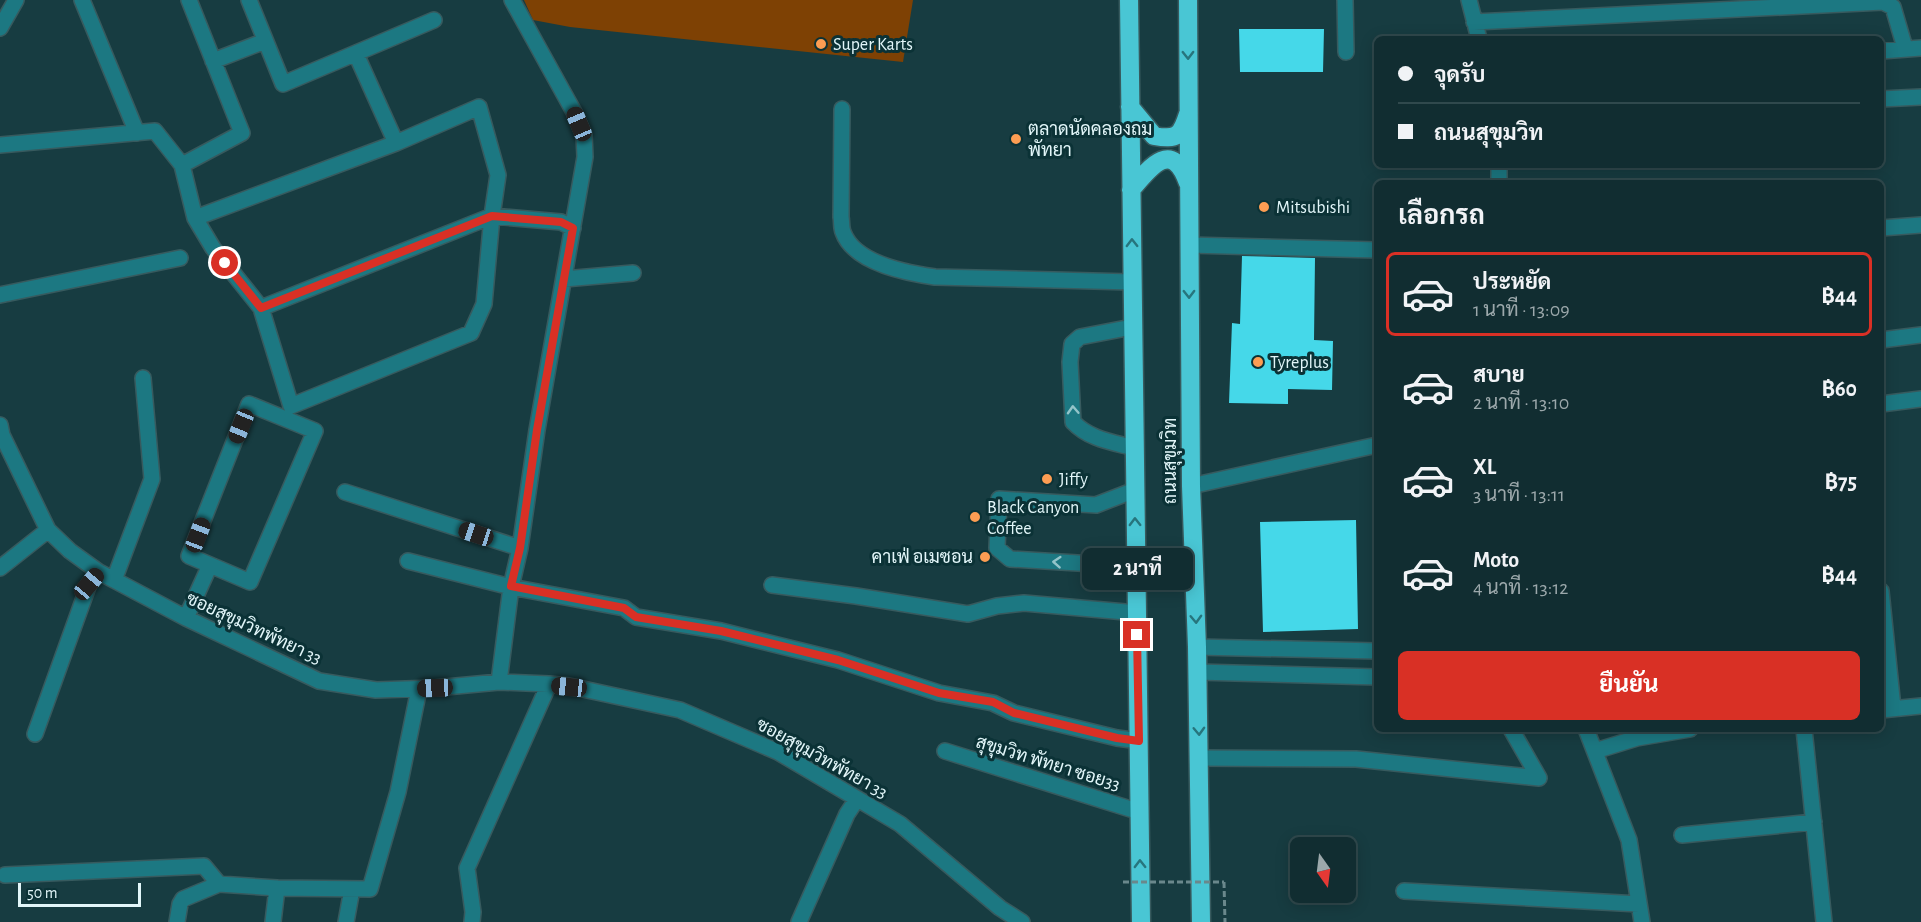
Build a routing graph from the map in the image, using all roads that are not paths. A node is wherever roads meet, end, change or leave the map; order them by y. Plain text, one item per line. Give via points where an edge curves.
1 (16, 0) edge
2 (82, 0) edge
3 (189, 0) edge
4 (249, 0) edge
5 (512, 0) edge
6 (1129, 0) edge
7 (1188, 0) edge
8 (1345, 0) edge
9 (1469, 0) edge
10 (1884, 1) edge
11 (434, 20) dead end
12 (1474, 22) junction
13 (0, 28) edge
14 (1478, 36) edge
15 (265, 41) junction
16 (1905, 48) junction
17 (1921, 48) edge
18 (1884, 51) edge
19 (1346, 52) dead end
20 (356, 54) junction
21 (213, 61) junction
22 (1921, 97) edge
23 (1884, 99) edge
24 (1130, 107) junction
25 (842, 110) dead end
26 (1189, 110) junction
27 (137, 133) junction
28 (396, 144) junction
29 (0, 145) edge
30 (182, 165) junction
31 (1190, 189) junction
32 (1131, 190) junction
33 (492, 216) junction
34 (195, 218) junction
35 (1921, 225) edge
36 (573, 228) junction
37 (1884, 228) edge
38 (1189, 245) junction
39 (1374, 250) edge
40 (180, 258) dead end
41 (633, 273) dead end
42 (564, 279) junction
43 (1132, 282) junction
44 (0, 295) edge
45 (261, 308) junction
46 (1132, 327) junction
47 (1921, 335) edge
48 (1884, 340) edge
49 (143, 378) dead end
50 (1921, 399) edge
51 (1884, 404) edge
52 (1, 432) edge
53 (1374, 446) edge
54 (1134, 448) junction
55 (1191, 486) junction
56 (1134, 490) junction
57 (345, 492) dead end
58 (48, 531) junction
59 (520, 548) junction
60 (408, 561) dead end
61 (210, 565) junction
62 (0, 568) edge
63 (99, 572) junction
64 (1136, 575) junction
65 (114, 580) junction
66 (772, 585) dead end
67 (511, 586) junction
68 (1137, 614) junction
69 (186, 618) junction
70 (1197, 647) junction
71 (1884, 650) edge
72 (1374, 651) edge
73 (1197, 672) junction
74 (1374, 676) edge
75 (499, 682) junction
76 (549, 684) junction
77 (419, 689) junction
78 (1921, 706) edge
79 (1887, 709) edge
80 (1513, 732) edge
81 (1587, 732) edge
82 (1669, 732) edge
83 (1804, 732) edge
84 (35, 734) dead end
85 (1139, 741) junction
86 (945, 751) dead end
87 (1595, 751) junction
88 (1200, 758) junction
89 (857, 799) junction
90 (1140, 812) junction
91 (1814, 822) junction
92 (1682, 835) dead end
93 (5, 875) dead end
94 (219, 884) junction
95 (277, 888) junction
96 (351, 889) junction
97 (1404, 891) dead end
98 (1639, 904) junction
99 (177, 922) edge
100 (273, 922) edge
101 (346, 922) edge
102 (472, 922) edge
103 (799, 922) edge
104 (1022, 922) edge
105 (1141, 922) edge
106 (1201, 922) edge
107 (1642, 922) edge
108 (1824, 922) edge

1 - 13 street
2 - 27 street
3 - 21 street
4 - 15 street
5 - 36 street via 584,135 585,157
6 - 24 highway, ถนนสุขุมวิท
7 -> 26 highway, ถนนสุขุมวิท
8 - 19 street
9 - 12 street
10 - 12 street
10 - 16 street via 1893,7
11 - 20 street
12 - 14 street
15 - 20 street via 283,84
15 - 21 street
16 - 17 street
16 - 18 street
20 - 28 street
21 - 30 street via 242,133
22 - 23 street
24 - 26 highway via 1154,136 1166,138 1183,130
24 - 32 highway, ถนนสุขุมวิท
25 - 43 street via 843,232 864,255 880,264 935,278
26 - 31 highway, ถนนสุขุมวิท
27 - 29 street
27 - 30 street via 155,131
28 - 33 street via 479,107 498,176
28 - 34 street
30 - 34 street
31 - 32 highway via 1182,166 1163,160 1154,164
31 - 38 highway, ถนนสุขุมวิท
43 -> 32 highway, ถนนสุขุมวิท
33 - 36 street via 561,222
33 - 45 street
33 - 45 street via 484,304 471,333 291,406
34 - 45 street via 213,249
35 - 37 street
36 - 42 street
38 - 39 street
38 -> 55 highway, ถนนสุขุมวิท
40 - 44 street
41 - 42 street
42 - 59 street
43 - 46 highway, ถนนสุขุมวิท
46 - 54 highway, ถนนสุขุมวิท
54 -> 46 street via 1091,436 1073,422 1071,362 1072,344 1080,337
47 - 48 street
49 - 65 street via 152,479
50 - 51 street
52 - 58 street, ซอยสุขุมวิทพัทยา 33
53 - 55 street
54 - 56 highway, ถนนสุขุมวิท
55 -> 70 highway, ถนนสุขุมวิท
64 -> 56 highway, ถนนสุขุมวิท
64 -> 56 street via 1094,564 1010,559 997,548 999,500 1096,505
57 - 59 street
58 - 62 street
58 - 63 street, ซอยสุขุมวิทพัทยา 33
59 - 67 street
60 - 67 street
61 - 61 street via 250,582 315,431 249,404 189,556
61 - 69 street
63 - 65 street, ซอยสุขุมวิทพัทยา 33
63 - 84 street via 89,584
64 - 68 highway, ถนนสุขุมวิท
65 - 69 street, ซอยสุขุมวิทพัทยา 33
66 - 68 street via 968,614 1023,603
67 - 75 street
67 - 85 street via 624,608 636,617 721,631 838,660 939,693 993,702 1014,713
68 - 85 highway, ถนนสุขุมวิท
69 - 77 street, ซอยสุขุมวิทพัทยา 33 via 319,681 376,690
70 - 72 street
70 - 73 highway, ถนนสุขุมวิท
71 - 79 street
73 - 74 street
73 -> 88 highway, ถนนสุขุมวิท
75 - 76 street, ซอยสุขุมวิทพัทยา 33
75 - 77 street, ซอยสุขุมวิทพัทยา 33
76 - 89 street, ซอยสุขุมวิทพัทยา 33 via 680,710 778,752
76 - 102 street via 466,868
77 - 96 street via 398,792 370,889
78 - 79 street
80 - 88 street via 1539,778 1356,759
81 - 87 street
82 - 87 street
83 - 91 street
85 - 90 highway, ถนนสุขุมวิท
86 - 90 street, สุขุมวิท พัทยา ซอย33
87 - 98 street via 1629,840
88 - 106 highway, ถนนสุขุมวิท
89 - 103 street
89 - 104 street, ซอยสุขุมวิทพัทยา 33 via 900,824
105 -> 90 highway, ถนนสุขุมวิท
91 - 92 street
91 - 108 street
93 - 94 street via 204,866
94 - 95 street
94 - 99 street via 183,899
95 - 96 street
95 - 100 street
96 - 101 street
97 - 98 street
98 - 107 street

